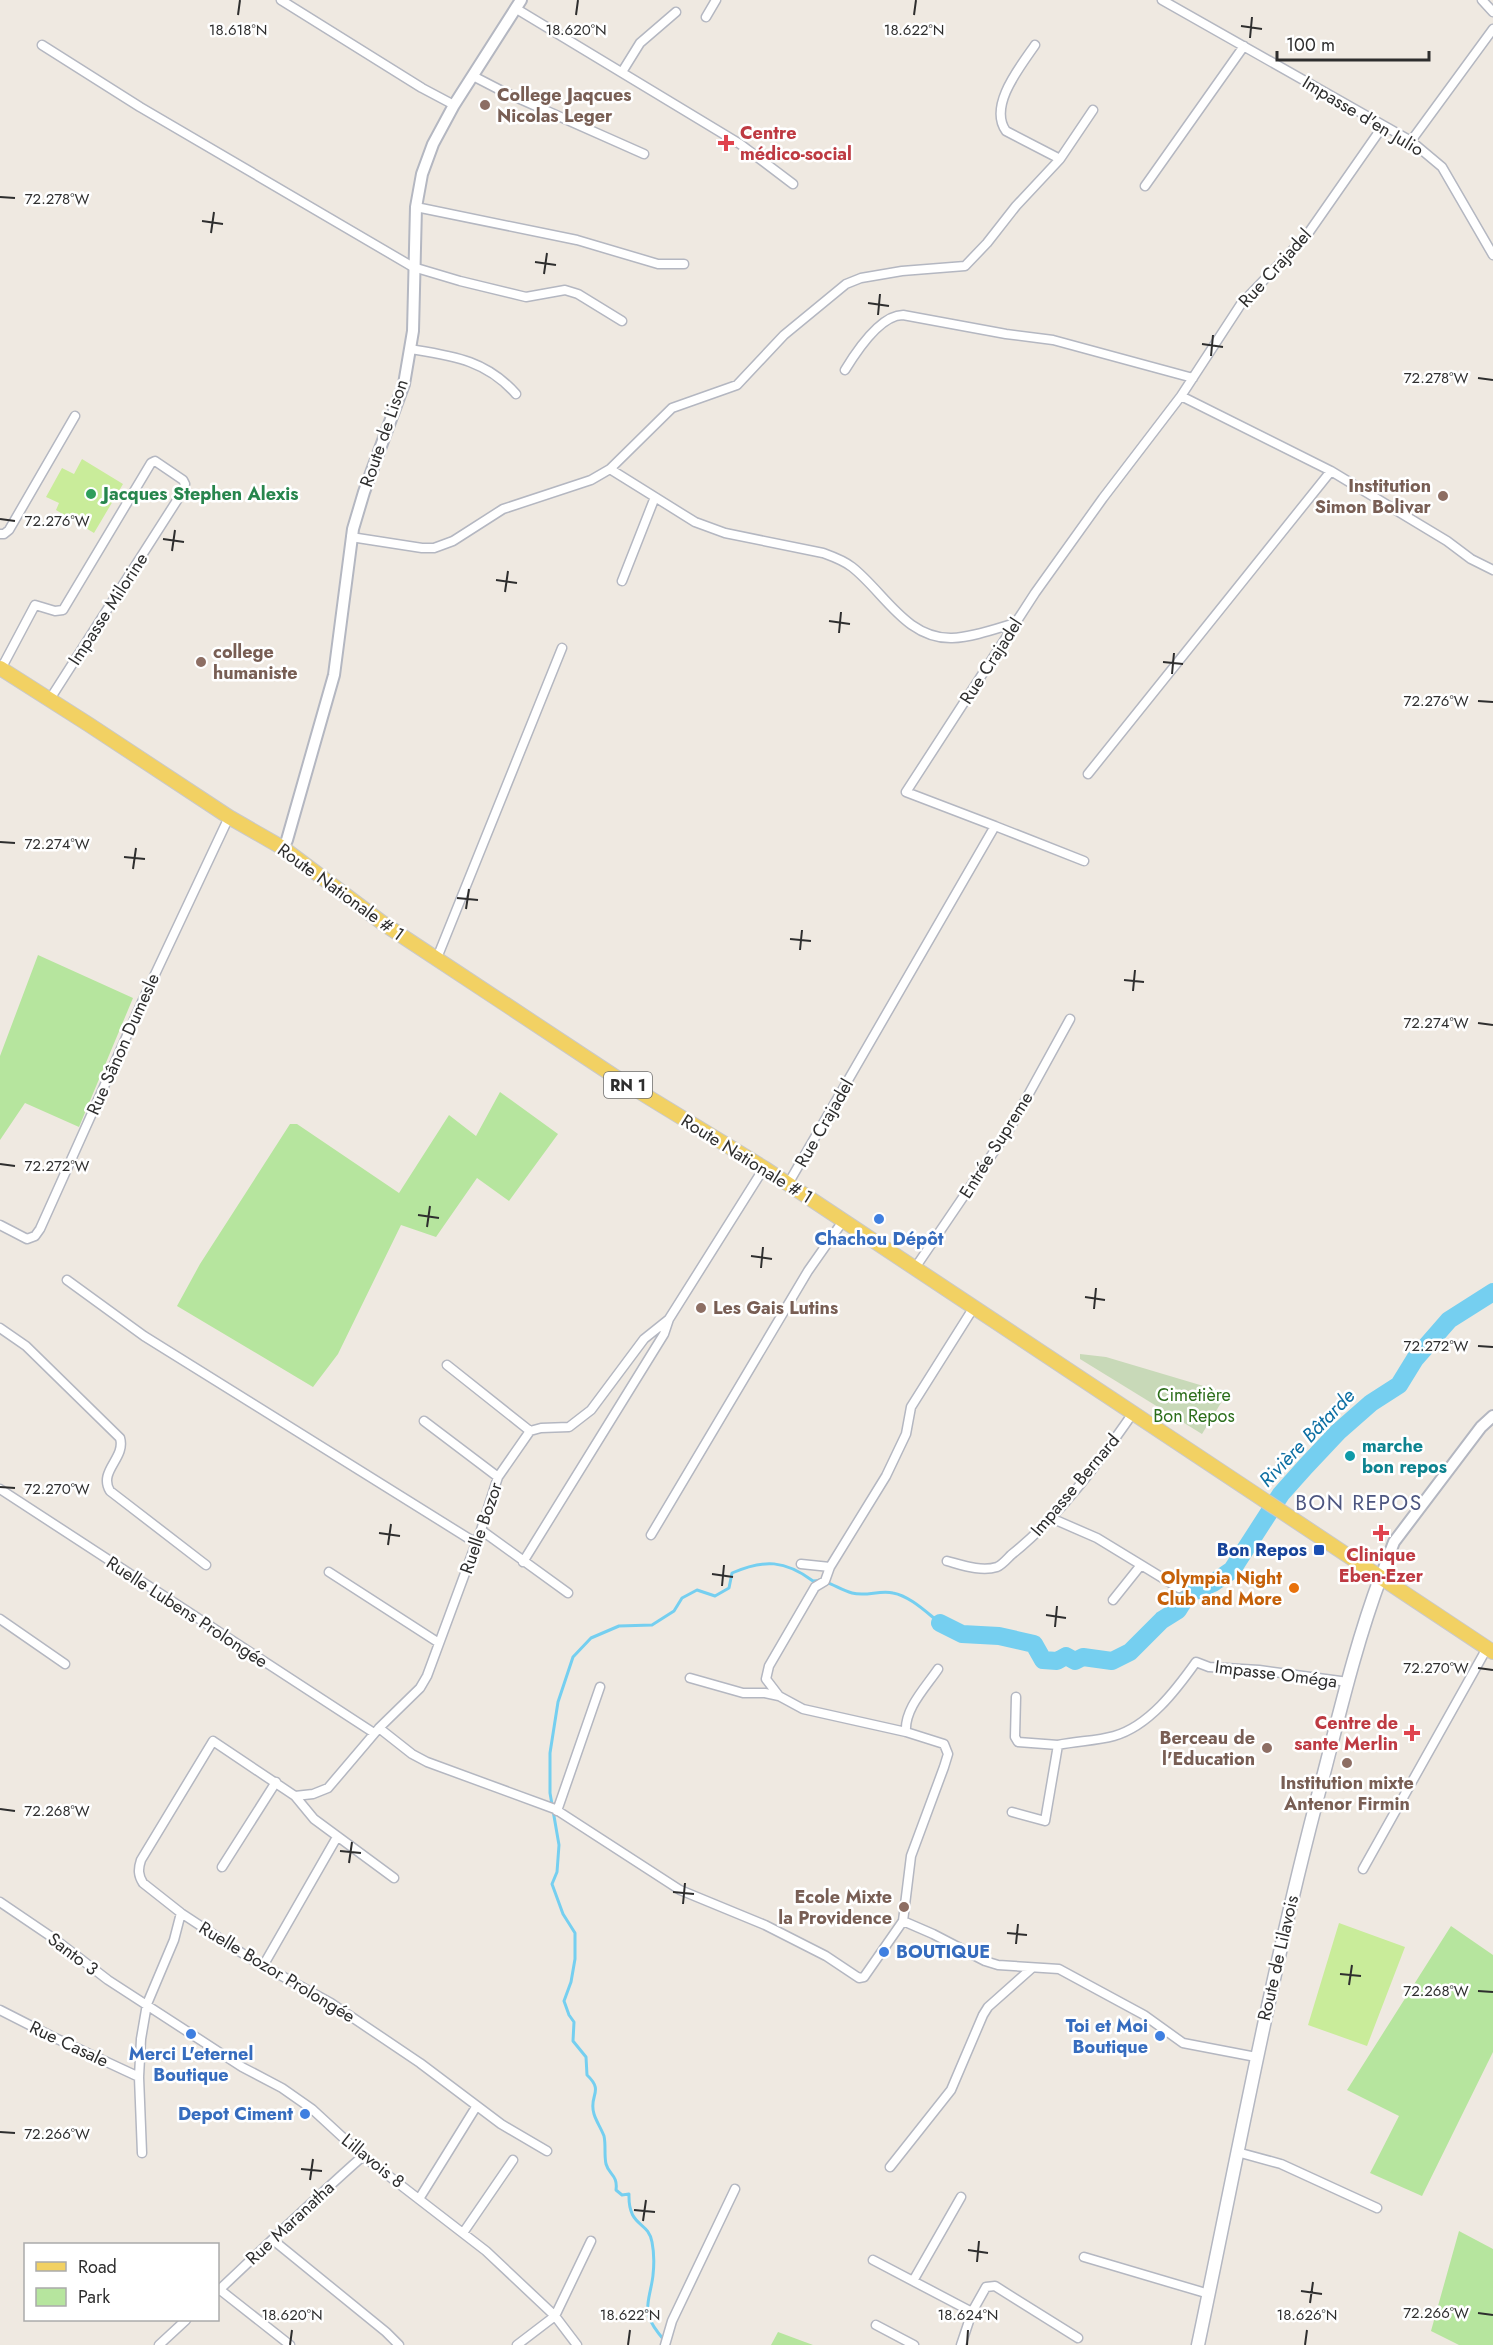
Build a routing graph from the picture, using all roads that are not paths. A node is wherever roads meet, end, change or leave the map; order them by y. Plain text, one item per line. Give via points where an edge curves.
1 (281, 0) edge
2 (716, 0) edge
3 (1162, 0) edge
4 (1482, 0) edge
5 (518, 4) edge
6 (676, 12) dead end
7 (1493, 12) edge
8 (706, 17) dead end
9 (1493, 28) edge
10 (42, 45) dead end
11 (1035, 45) dead end
12 (1244, 46) junction
13 (622, 72) junction
14 (473, 76) junction
15 (454, 105) junction
16 (1093, 110) dead end
17 (1383, 126) junction
18 (1411, 141) junction
19 (644, 154) dead end
20 (1060, 159) junction
21 (793, 184) dead end
22 (1145, 186) dead end
23 (416, 207) junction
24 (1493, 255) edge
25 (684, 264) dead end
26 (413, 267) junction
27 (622, 321) dead end
28 (410, 349) junction
29 (845, 370) dead end
30 (1193, 378) junction
31 (516, 394) dead end
32 (1181, 396) junction
33 (75, 416) dead end
34 (610, 469) junction
35 (1331, 471) junction
36 (655, 497) junction
37 (0, 534) edge
38 (351, 537) junction
39 (1493, 570) edge
40 (622, 581) dead end
41 (1015, 623) junction
42 (562, 648) dead end
43 (1, 669) edge
44 (50, 699) junction
45 (1088, 774) dead end
46 (229, 817) junction
47 (995, 826) junction
48 (283, 848) junction
49 (1084, 861) dead end
50 (437, 958) junction
51 (1070, 1019) dead end
52 (764, 1168) junction
53 (788, 1184) junction
54 (843, 1221) junction
55 (1, 1229) edge
56 (915, 1268) junction
57 (67, 1280) dead end
58 (974, 1307) junction
59 (669, 1319) junction
60 (0, 1328) edge
61 (447, 1365) dead end
62 (1133, 1413) junction
63 (1493, 1416) edge
64 (424, 1421) dead end
65 (530, 1431) junction
66 (498, 1476) junction
67 (0, 1489) edge
68 (1051, 1518) junction
69 (481, 1530) junction
70 (651, 1535) dead end
71 (476, 1543) junction
72 (947, 1561) dead end
73 (523, 1562) junction
74 (801, 1564) dead end
75 (206, 1565) dead end
76 (1141, 1565) junction
77 (830, 1567) junction
78 (329, 1572) dead end
79 (1381, 1576) junction
80 (1179, 1588) dead end
81 (568, 1593) dead end
82 (1113, 1600) dead end
83 (0, 1619) edge
84 (439, 1643) junction
85 (1490, 1650) edge
86 (65, 1664) dead end
87 (938, 1669) dead end
88 (690, 1678) dead end
89 (766, 1679) junction
90 (1348, 1682) junction
91 (600, 1687) dead end
92 (754, 1694) junction
93 (778, 1696) junction
94 (1016, 1697) dead end
95 (376, 1731) junction
96 (906, 1732) junction
97 (1059, 1745) junction
98 (276, 1782) junction
99 (295, 1796) junction
100 (556, 1810) junction
101 (1012, 1812) dead end
102 (337, 1838) junction
103 (222, 1867) dead end
104 (1363, 1869) dead end
105 (394, 1878) dead end
106 (0, 1902) edge
107 (181, 1913) junction
108 (903, 1921) junction
109 (263, 1966) junction
110 (1032, 1968) junction
111 (147, 2004) junction
112 (0, 2010) edge
113 (1256, 2056) junction
114 (139, 2076) junction
115 (476, 2107) junction
116 (547, 2151) dead end
117 (1237, 2152) junction
118 (142, 2153) dead end
119 (363, 2156) junction
120 (513, 2160) dead end
121 (890, 2167) dead end
122 (735, 2189) dead end
123 (961, 2197) dead end
124 (419, 2199) junction
125 (1377, 2208) dead end
126 (463, 2233) junction
127 (273, 2240) junction
128 (591, 2241) dead end
129 (1084, 2258) dead end
130 (873, 2259) dead end
131 (913, 2281) junction
132 (219, 2289) edge
133 (219, 2291) edge
134 (1209, 2294) junction
135 (972, 2312) junction
136 (555, 2316) junction
137 (184, 2321) edge
138 (876, 2325) dead end
139 (1078, 2338) dead end
140 (159, 2345) edge
141 (290, 2345) edge
142 (399, 2345) edge
143 (517, 2345) edge
144 (577, 2345) edge
145 (665, 2345) edge
146 (914, 2345) edge
147 (961, 2345) edge
148 (1198, 2345) edge

1 - 15 street
2 - 8 street
3 - 12 street, Impasse d'en Julio
4 - 7 street
5 - 13 street
5 - 14 street, Route de Lison
6 - 13 street via 640,43
9 - 18 street
10 - 26 street
11 - 20 street via 1013,76 1000,110 1001,123 1006,131
12 - 17 street, Impasse d'en Julio
12 - 22 street
13 - 21 street via 740,144
14 - 15 street, Route de Lison
14 - 19 street
15 - 23 street, Route de Lison via 433,144
16 - 20 street
17 - 18 street, Impasse d'en Julio
17 - 30 street, Rue Crajadel via 1307,235 1241,304
18 - 24 street, Impasse d'en Julio via 1442,167
20 - 34 street via 965,266 902,271 846,284 784,335 737,384 672,408
23 - 25 street via 577,240 658,264
23 - 26 street, Route de Lison
26 - 27 street via 526,297 565,290
26 - 28 street, Route de Lison
28 - 31 street via 481,365
28 - 38 street, Route de Lison via 404,384
29 - 30 street via 870,336 892,317 903,315 1053,340
30 - 32 street, Rue Crajadel
32 - 35 street
32 - 41 street, Rue Crajadel via 1102,498
33 - 37 street via 9,530
34 - 36 street
34 - 38 street via 591,480 503,509 453,541 434,548
35 - 39 street
35 - 45 street
36 - 40 street
36 - 41 street via 695,522 725,533 839,558 906,621 926,633 949,638 968,636
38 - 48 street, Route de Lison via 334,675
41 - 47 street, Rue Crajadel via 906,792
42 - 50 street
43 - 44 main road, Route Nationale # 1 / RN 1
43 - 44 street, Impasse Milorine via 35,605 63,610 155,461 183,480 183,491
44 - 46 main road, Route Nationale # 1 / RN 1
46 - 48 main road, Route Nationale # 1 / RN 1
46 - 55 street, Rue Sânon Dumesle via 40,1229 27,1239
47 - 49 street
47 - 53 street, Rue Crajadel
48 - 50 main road, Route Nationale # 1 / RN 1 via 384,924
50 - 52 main road, Route Nationale # 1 / RN 1 via 617,1078
51 - 56 street, Entrée Supreme via 1010,1128
52 - 53 main road, Route Nationale # 1 / RN 1
52 - 59 street
53 - 54 main road, Route Nationale # 1 / RN 1
54 - 56 main road, Route Nationale # 1 / RN 1
54 - 70 street via 808,1270
56 - 58 main road, Route Nationale # 1 / RN 1
57 - 71 street via 144,1336
58 - 62 main road, Route Nationale # 1 / RN 1
58 - 77 street via 911,1407 906,1434 886,1476
59 - 65 street via 644,1339 579,1421 569,1427
59 - 73 street via 664,1334
60 - 75 street via 26,1346 120,1438 122,1450 106,1477 110,1491
61 - 65 street
62 - 68 street, Impasse Bernard
62 - 79 main road, Route Nationale # 1 / RN 1
63 - 79 street via 1394,1542
64 - 66 street
65 - 66 street, Ruelle Bozor
66 - 69 street, Ruelle Bozor
67 - 95 street, Ruelle Lubens Prolongée
68 - 72 street, Impasse Bernard via 997,1566 970,1568
68 - 76 street via 1097,1538
69 - 71 street, Ruelle Bozor
69 - 73 street
71 - 84 street, Ruelle Bozor
73 - 81 street
74 - 77 street
76 - 80 street
76 - 82 street
77 - 89 street via 825,1581 815,1587 769,1666
78 - 84 street
79 - 85 main road, Route Nationale # 1 / RN 1
79 - 90 main road, Route de Lilavois
83 - 86 street
84 - 95 street, Ruelle Bozor via 425,1682
85 - 104 street
87 - 96 street via 909,1712
88 - 92 street
89 - 92 street
89 - 93 street
90 - 97 street, Impasse Oméga via 1196,1662 1174,1692 1141,1722 1115,1736
90 - 113 main road, Route de Lilavois via 1299,1866
91 - 100 street
92 - 93 street
93 - 96 street via 803,1709
94 - 97 street via 1018,1742
95 - 99 street, Ruelle Bozor via 328,1788
95 - 100 street, Ruelle Lubens Prolongée via 412,1754 461,1777
96 - 108 street via 944,1744 948,1754 911,1856
97 - 101 street via 1045,1821
98 - 99 street
98 - 103 street
98 - 107 street, Ruelle Bozor Prolongée via 213,1741 138,1868 143,1883
99 - 102 street
100 - 108 street, Ruelle Lubens Prolongée via 680,1890 765,1925 859,1978 864,1977
102 - 105 street
102 - 109 street
106 - 111 street, Santo 3
107 - 109 street, Ruelle Bozor Prolongée
107 - 111 street
108 - 110 street via 985,1962
109 - 115 street, Ruelle Bozor Prolongée via 376,2032
110 - 113 street via 1059,1969 1144,2015 1183,2043
110 - 121 street via 988,2007 951,2090
111 - 114 street
111 - 119 street, Lillavois 8 via 312,2109
112 - 114 street, Rue Casale
113 - 117 main road, Route de Lilavois
114 - 118 street
115 - 116 street, Ruelle Bozor Prolongée
115 - 124 street
117 - 125 street via 1291,2168
117 - 134 main road, Route de Lilavois
119 - 124 street, Lillavois 8
119 - 127 street, Rue Maranatha
120 - 126 street
122 - 145 street via 672,2321
123 - 131 street
124 - 126 street, Lillavois 8
126 - 136 street, Lillavois 8
127 - 132 street, Rue Maranatha
127 - 142 street
128 - 136 street
129 - 134 street
130 - 131 street
131 - 135 street
133 - 141 street
134 - 148 main road, Route de Lilavois
135 - 139 street via 986,2287 995,2286
135 - 147 street
136 - 143 street
136 - 144 street, Lillavois 8
137 - 140 street
138 - 146 street

